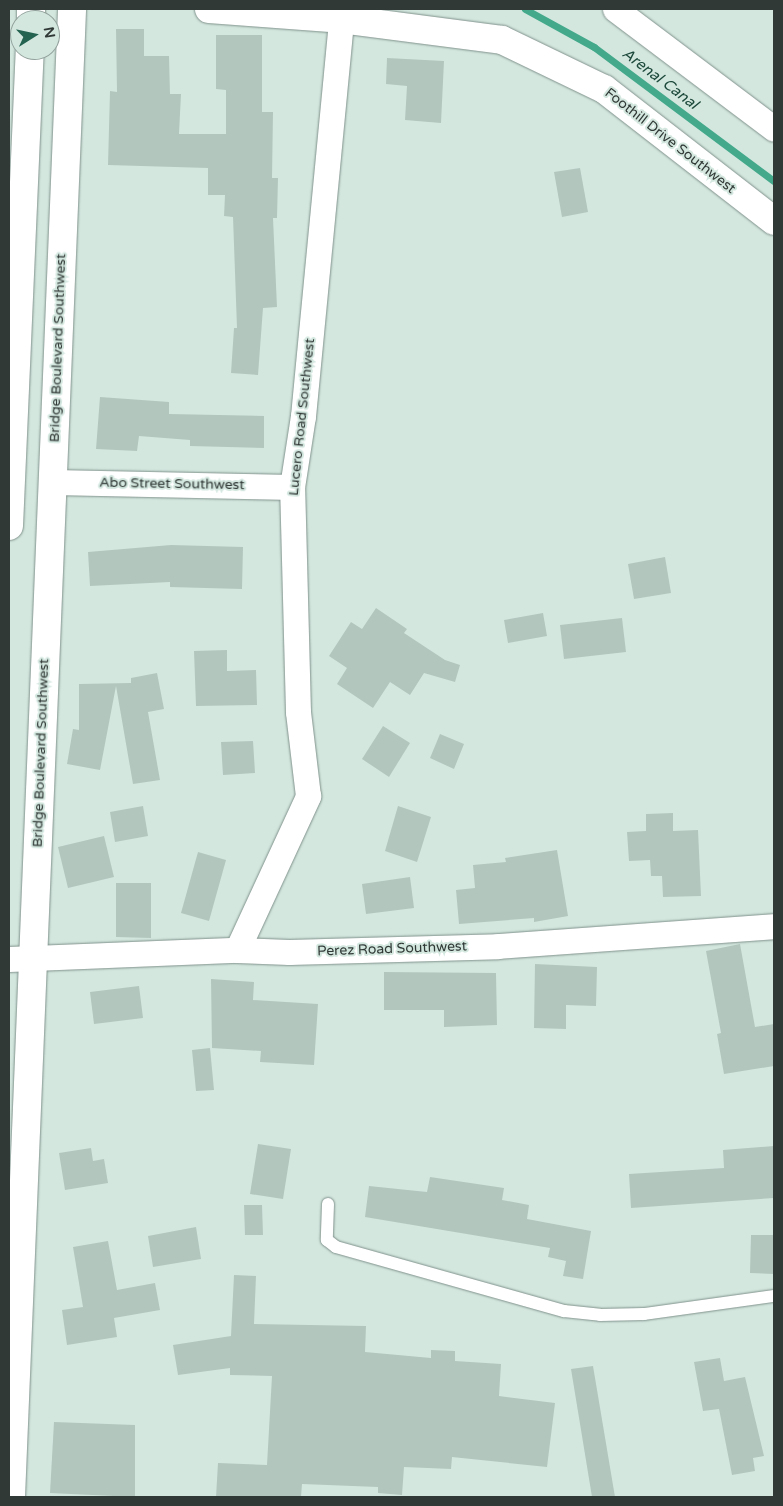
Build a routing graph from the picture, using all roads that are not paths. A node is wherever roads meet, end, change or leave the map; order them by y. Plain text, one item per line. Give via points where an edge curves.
1 (72, 9) edge
2 (209, 9) edge
3 (615, 9) edge
4 (341, 19) junction
5 (29, 60) edge
6 (774, 129) edge
7 (17, 143) edge
8 (67, 145) junction
9 (774, 222) edge
10 (12, 398) edge
11 (53, 482) junction
12 (292, 487) junction
13 (9, 526) edge
14 (774, 926) edge
15 (237, 950) junction
16 (21, 958) edge
17 (328, 1204) dead end
18 (774, 1296) edge
19 (11, 1497) edge

1 - 8 main road, Bridge Boulevard Southwest
2 - 4 main road, Foothill Drive Southwest
3 - 6 street
4 - 9 main road, Foothill Drive Southwest via 502,40 604,89
4 - 12 street, Lucero Road Southwest via 303,416
5 - 7 main road
7 - 8 main road
7 - 10 main road
8 - 11 main road, Bridge Boulevard Southwest
10 - 13 main road
11 - 12 street, Abo Street Southwest
11 - 16 main road, Bridge Boulevard Southwest
12 - 15 street, Lucero Road Southwest via 298,712 308,796
14 - 15 street, Perez Road Southwest via 498,946 289,952
15 - 16 street, Perez Road Southwest
16 - 19 main road, Bridge Boulevard Southwest
17 - 18 lane via 327,1240 336,1247 564,1311 600,1315 644,1314

